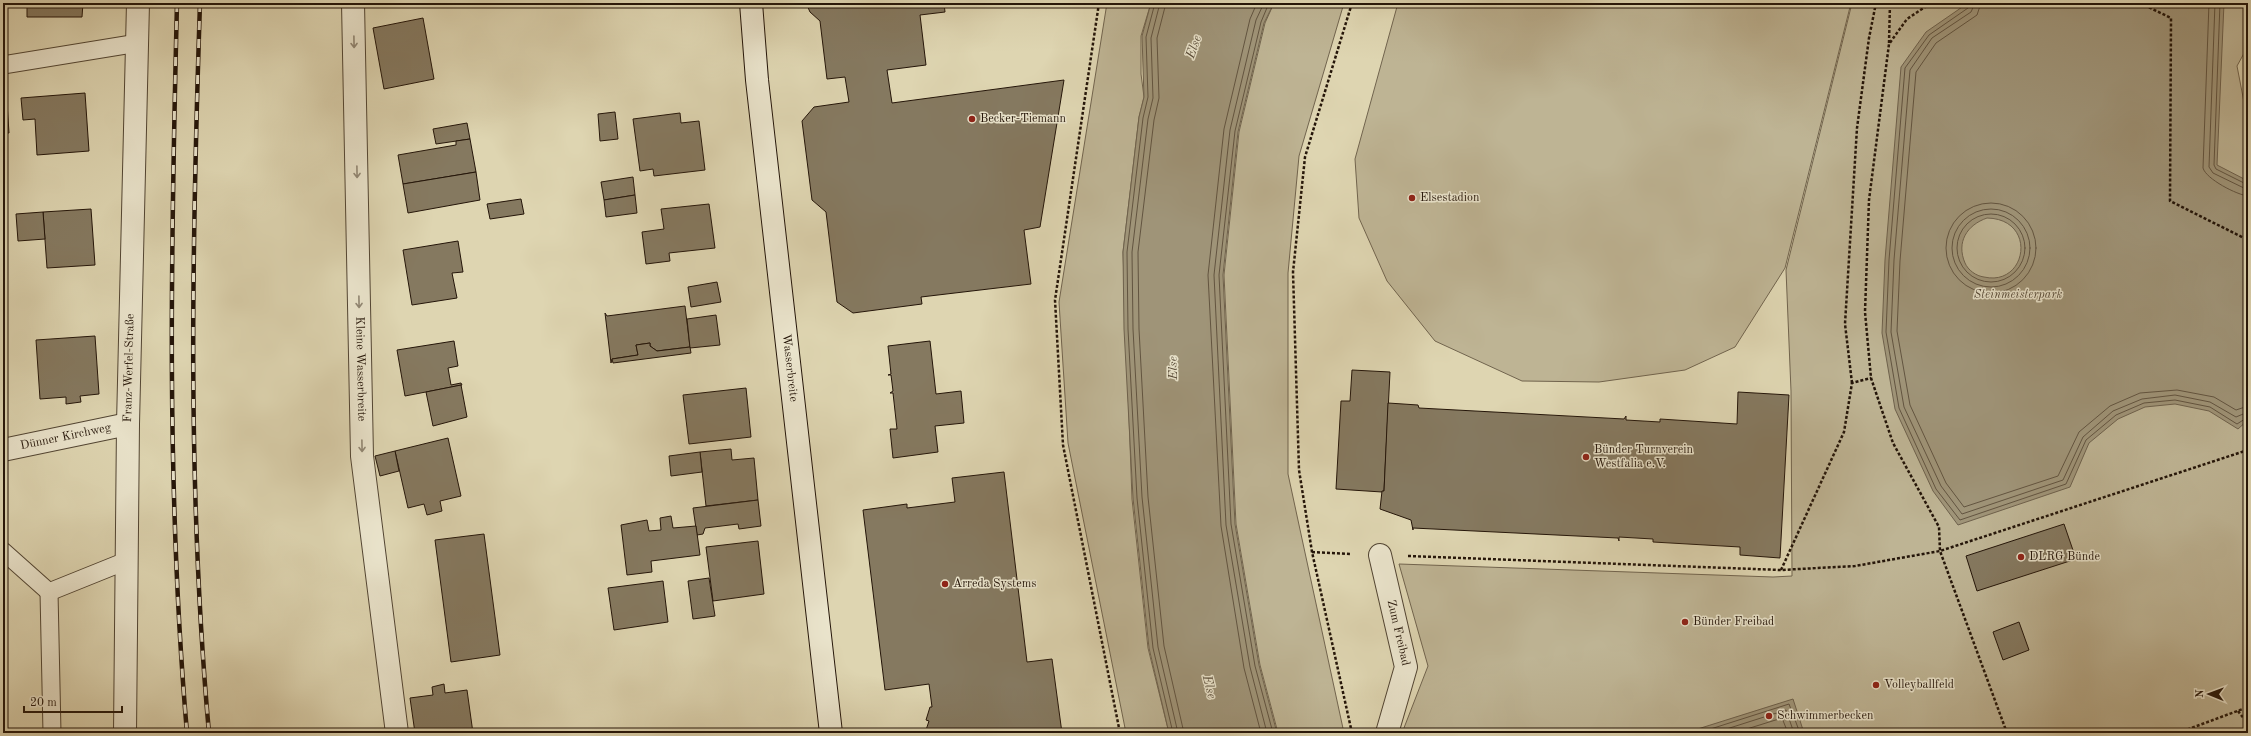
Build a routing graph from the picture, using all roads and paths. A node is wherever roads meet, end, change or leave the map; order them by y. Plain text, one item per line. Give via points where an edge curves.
1 (138, 3) edge
2 (353, 3) edge
3 (751, 3) edge
4 (1099, 3) edge
5 (1352, 3) edge
6 (1876, 3) edge
7 (1890, 3) edge
8 (1931, 3) edge
9 (2140, 3) edge
10 (138, 43) junction
11 (1889, 44) junction
12 (3, 66) edge
13 (2248, 240) edge
14 (1871, 378) junction
15 (1852, 383) junction
16 (128, 424) junction
17 (3, 450) edge
18 (2248, 450) edge
19 (3, 551) edge
20 (1940, 551) junction
21 (1312, 552) junction
22 (1380, 555) junction
23 (126, 560) junction
24 (1781, 570) junction
25 (49, 592) junction
26 (2248, 708) edge
27 (2238, 711) junction
28 (2248, 724) edge
29 (52, 733) edge
30 (125, 733) edge
31 (397, 733) edge
32 (831, 733) edge
33 (1120, 733) edge
34 (1352, 733) edge
35 (1387, 733) edge
36 (2007, 733) edge
37 (2178, 733) edge

1 - 10 street, Franz-Werfel-Straße
2 -> 31 street, Kleine Wasserbreite via 362,456
3 - 32 street, Wasserbreite via 759,96
4 - 33 path via 1055,300 1063,445
5 - 21 path via 1305,157 1293,272 1299,470
6 - 15 path via 1857,128 1845,324
7 - 11 path
8 - 11 path via 1907,18
9 - 13 path via 2172,18 2170,201
10 - 12 lane
10 - 16 street, Franz-Werfel-Straße
11 - 14 path via 1869,200 1864,312
14 - 15 path
14 - 20 path via 1893,443 1939,527
15 - 24 path via 1844,432
16 - 17 street, Dünner Kirchweg
16 - 23 street, Franz-Werfel-Straße
18 - 20 path
19 - 25 lane
20 - 24 path via 1855,566
20 - 36 path
21 - 22 path
21 - 34 path
22 - 24 path
22 - 35 street, Zum Freibad via 1406,667
23 - 25 lane
23 - 30 street, Franz-Werfel-Straße
25 - 29 lane
26 - 27 path
27 - 28 path
27 - 37 path

